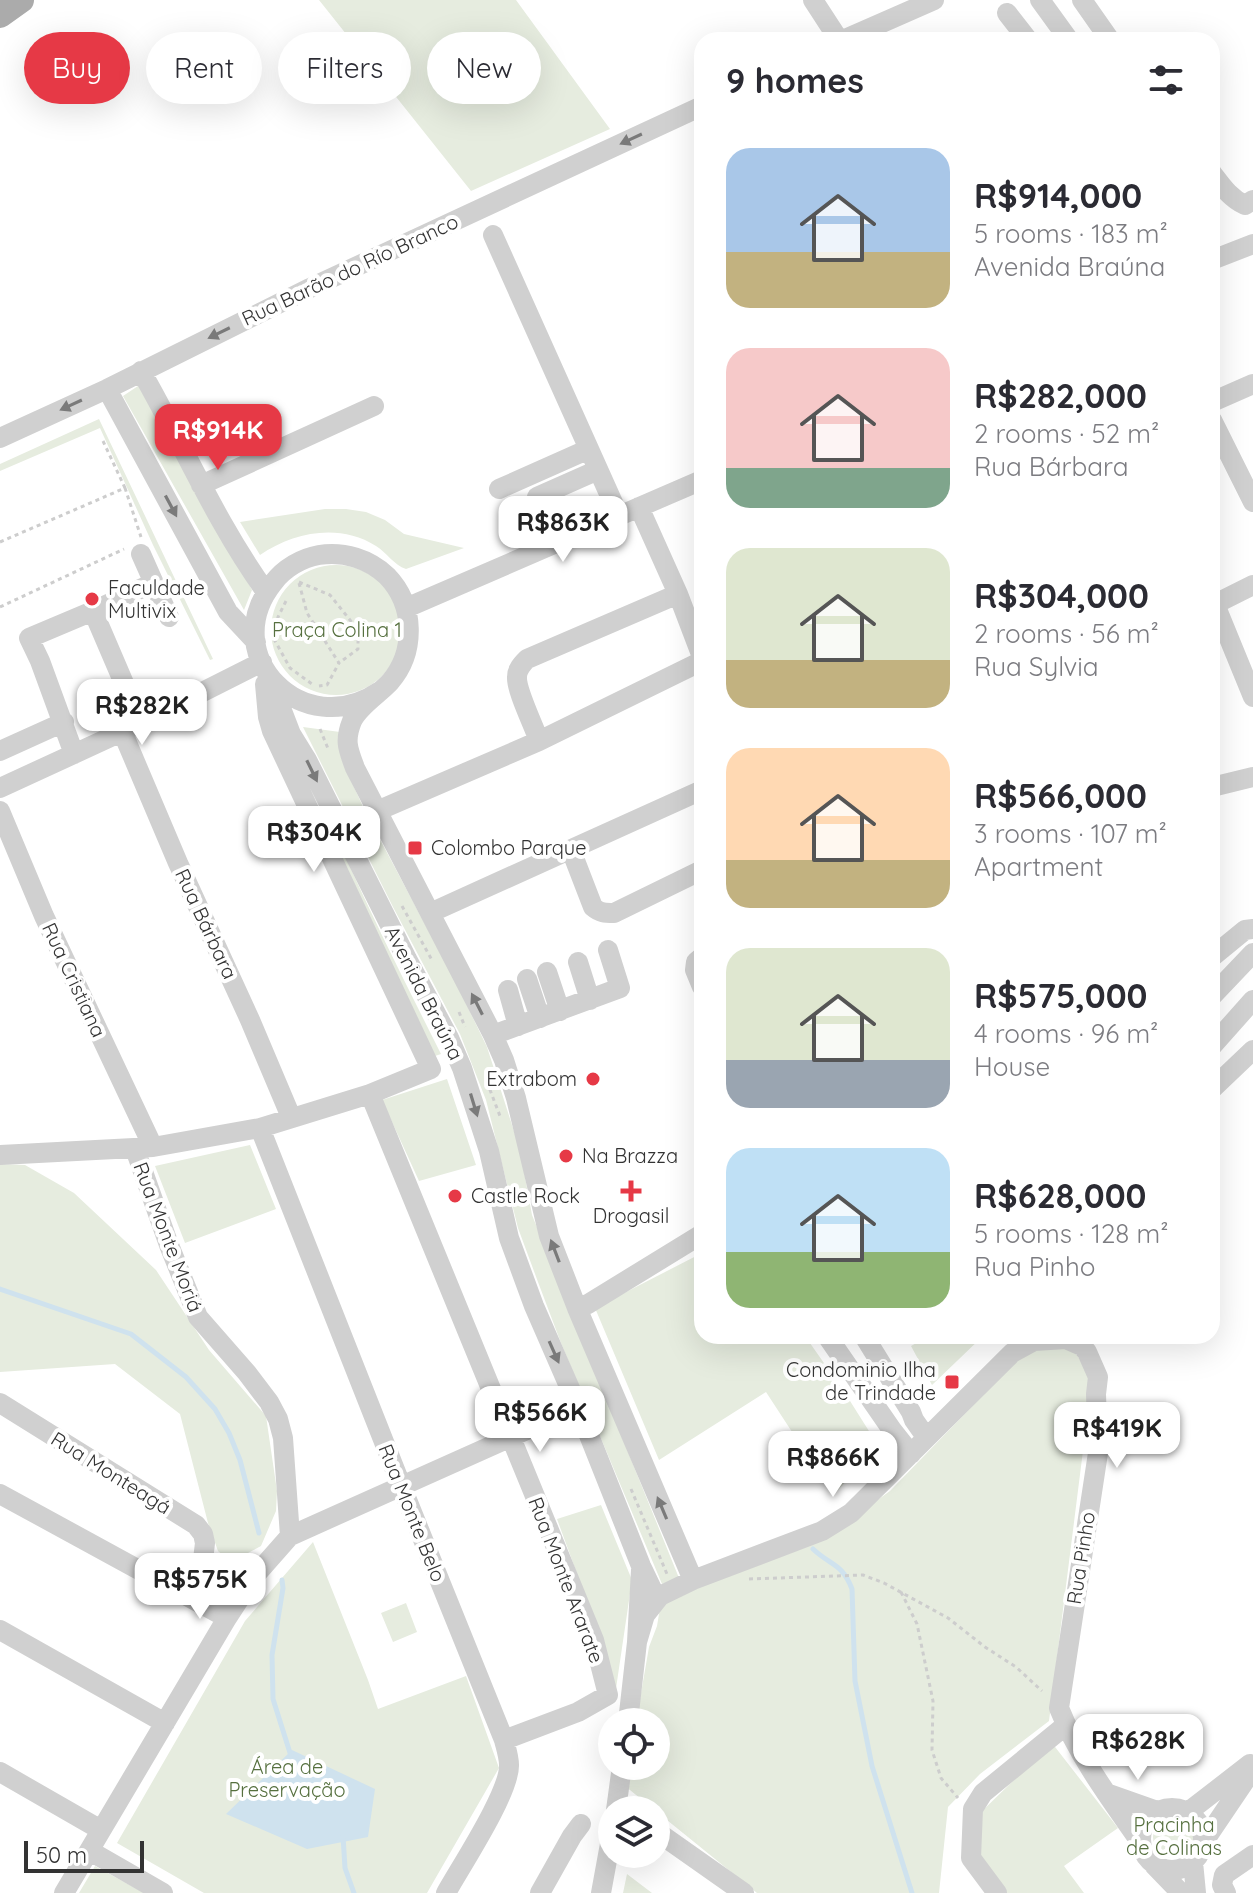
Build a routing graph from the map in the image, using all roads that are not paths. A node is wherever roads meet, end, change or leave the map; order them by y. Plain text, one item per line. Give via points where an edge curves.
1 (21, 0) edge
2 (813, 0) edge
3 (934, 0) edge
4 (1040, 0) edge
5 (1082, 0) edge
6 (1007, 13) dead end
7 (0, 15) edge
8 (1098, 22) junction
9 (835, 32) edge
10 (860, 32) edge
11 (1022, 32) edge
12 (1065, 32) edge
13 (1083, 32) edge
14 (1105, 32) edge
15 (694, 110) edge
16 (1220, 183) edge
17 (1253, 200) edge
18 (493, 235) dead end
19 (1252, 247) edge
20 (1220, 257) edge
21 (141, 371) junction
22 (1253, 384) edge
23 (107, 389) junction
24 (1220, 398) edge
25 (374, 406) dead end
26 (1220, 436) edge
27 (0, 438) edge
28 (589, 449) junction
29 (600, 474) junction
30 (694, 483) edge
31 (201, 485) junction
32 (499, 489) dead end
33 (537, 497) dead end
34 (1253, 502) edge
35 (639, 507) junction
36 (619, 516) junction
37 (137, 547) road end
38 (153, 583) junction
39 (1253, 585) edge
40 (266, 592) junction
41 (678, 594) junction
42 (1220, 599) edge
43 (406, 608) junction
44 (93, 611) junction
45 (1220, 616) edge
46 (169, 617) dead end
47 (694, 637) edge
48 (262, 661) junction
49 (694, 663) edge
50 (380, 691) junction
51 (1253, 697) edge
52 (64, 722) junction
53 (131, 727) junction
54 (539, 741) junction
55 (0, 751) edge
56 (74, 754) junction
57 (1253, 777) edge
58 (1220, 785) edge
59 (0, 788) edge
60 (694, 794) edge
61 (0, 811) edge
62 (377, 811) junction
63 (571, 850) junction
64 (694, 874) edge
65 (430, 913) junction
66 (1253, 929) edge
67 (608, 950) dead end
68 (1220, 950) edge
69 (1253, 953) edge
70 (578, 962) dead end
71 (547, 972) dead end
72 (527, 979) dead end
73 (1220, 988) edge
74 (508, 990) dead end
75 (590, 1000) junction
76 (1253, 1000) edge
77 (550, 1014) junction
78 (518, 1026) junction
79 (493, 1035) junction
80 (1220, 1037) edge
81 (1253, 1050) edge
82 (1220, 1081) edge
83 (370, 1094) junction
84 (291, 1117) junction
85 (260, 1128) junction
86 (144, 1148) junction
87 (0, 1155) edge
88 (694, 1239) edge
89 (577, 1308) junction
90 (833, 1344) edge
91 (869, 1344) edge
92 (1025, 1344) edge
93 (1078, 1344) edge
94 (0, 1403) edge
95 (578, 1407) junction
96 (926, 1437) junction
97 (509, 1438) junction
98 (911, 1454) junction
99 (401, 1485) junction
100 (0, 1494) edge
101 (290, 1536) junction
102 (641, 1566) junction
103 (693, 1580) junction
104 (660, 1596) junction
105 (198, 1602) junction
106 (227, 1618) junction
107 (0, 1630) edge
108 (637, 1642) junction
109 (630, 1708) edge
110 (1062, 1716) junction
111 (165, 1723) junction
112 (504, 1740) junction
113 (1253, 1761) edge
114 (1253, 1769) edge
115 (0, 1772) edge
116 (1106, 1793) junction
117 (1157, 1811) junction
118 (1188, 1812) junction
119 (581, 1824) dead end
120 (101, 1830) junction
121 (670, 1841) edge
122 (1141, 1843) junction
123 (1203, 1843) junction
124 (90, 1851) junction
125 (1253, 1855) edge
126 (1193, 1862) junction
127 (1154, 1865) junction
128 (606, 1868) edge
129 (64, 1893) edge
130 (163, 1893) edge
131 (446, 1893) edge
132 (540, 1893) edge
133 (601, 1893) edge
134 (744, 1893) edge
135 (997, 1893) edge
136 (1181, 1893) edge
137 (1196, 1893) edge
138 (1226, 1893) edge

1 - 7 main road
2 - 9 street
3 - 10 street
4 - 12 street
5 - 8 street
6 - 11 street
8 - 13 street
8 - 14 street
15 -> 21 street, Rua Barão do Río Branco
16 - 17 street via 1241,204
18 - 28 street
19 - 20 street
21 - 23 street, Rua Barão do Río Branco
21 - 31 street
22 - 24 street
23 -> 27 street, Rua Barão do Río Branco
23 -> 48 street, Avenida Braúna via 228,612
25 - 31 street
26 - 34 street
28 - 29 street
28 - 32 street
29 - 33 street
29 - 36 street
30 - 35 street
31 - 40 street
35 - 36 street
35 - 41 street
36 - 43 street
37 - 38 street
38 - 44 street
38 - 46 street
39 - 42 street
40 - 43 street via 278,577 296,573 305,559 329,554 354,557 387,576
40 - 48 street via 257,617
41 - 47 street
41 - 54 street via 520,666 518,686
43 - 50 street, Avenida Braúna via 406,654
44 - 52 street via 29,638
44 - 53 street, Rua Bárbara
45 - 51 street
48 - 50 street via 285,692 317,707 350,706
48 - 53 street
48 - 83 street via 272,731 431,1069
48 -> 95 street, Avenida Braúna via 291,734 462,1068 509,1238
49 - 54 street
50 - 62 street, Avenida Braúna via 354,718 346,741
52 - 55 street
52 - 56 street
53 - 56 street
53 - 84 street, Rua Bárbara via 178,863
54 - 62 street
56 - 59 street
57 - 58 street
60 - 63 street
61 - 86 street, Rua Cristiana
62 - 65 street, Avenida Braúna
63 - 64 street via 593,907 605,913
63 - 65 street
79 -> 65 street, Avenida Braúna
66 - 68 street
67 - 75 street via 620,988
69 - 73 street
70 - 75 street
71 - 77 street
72 - 77 street
74 - 78 street
75 - 77 street
76 - 80 street
77 - 78 street
78 - 79 street
89 -> 79 street, Avenida Braúna via 549,1236 516,1098
81 - 82 street
83 - 84 street
83 - 97 street, Rua Monte Ararate
84 - 85 street
85 - 86 street
85 - 99 street, Rua Monte Belo
86 - 87 street
86 - 101 street, Rua Monte Moriá via 169,1245 198,1317 278,1419
88 - 89 street
103 -> 89 street, Avenida Braúna
90 - 98 street
91 - 96 street
92 - 96 street, Rua Pinho
93 - 110 street, Rua Pinho via 1098,1377 1098,1453
94 - 105 street, Rua Monteagá via 196,1525 205,1543
95 - 97 street
95 - 102 street, Avenida Braúna
96 - 98 street, Rua Pinho
97 - 99 street
97 - 112 street, Rua Monte Ararate via 594,1640 608,1695
98 - 103 street, Rua Pinho via 838,1522
99 - 101 street
99 - 112 street, Rua Monte Belo
100 - 105 street
101 - 106 street
102 - 104 street
102 - 108 street, Avenida Braúna
103 - 104 street, Rua Pinho
104 - 108 street, Avenida Braúna via 645,1615
105 - 106 street
106 - 111 street
107 - 111 street
108 - 109 street, Avenida Braúna
110 - 116 street
110 - 135 street via 973,1809 971,1858
111 - 120 street
112 - 131 street, Rua Monte Belo via 506,1783
113 - 118 street
114 - 123 street
115 - 120 street
116 - 117 street
116 - 122 street
117 - 118 street
117 - 122 street via 1144,1825
118 - 123 street via 1198,1822
119 - 132 street
120 - 124 street
121 - 134 street
122 - 127 street
123 - 126 street
124 - 129 street
124 - 130 street
125 - 138 street via 1224,1875
126 - 127 street via 1171,1870
126 - 137 street
127 - 136 street
128 - 133 street

